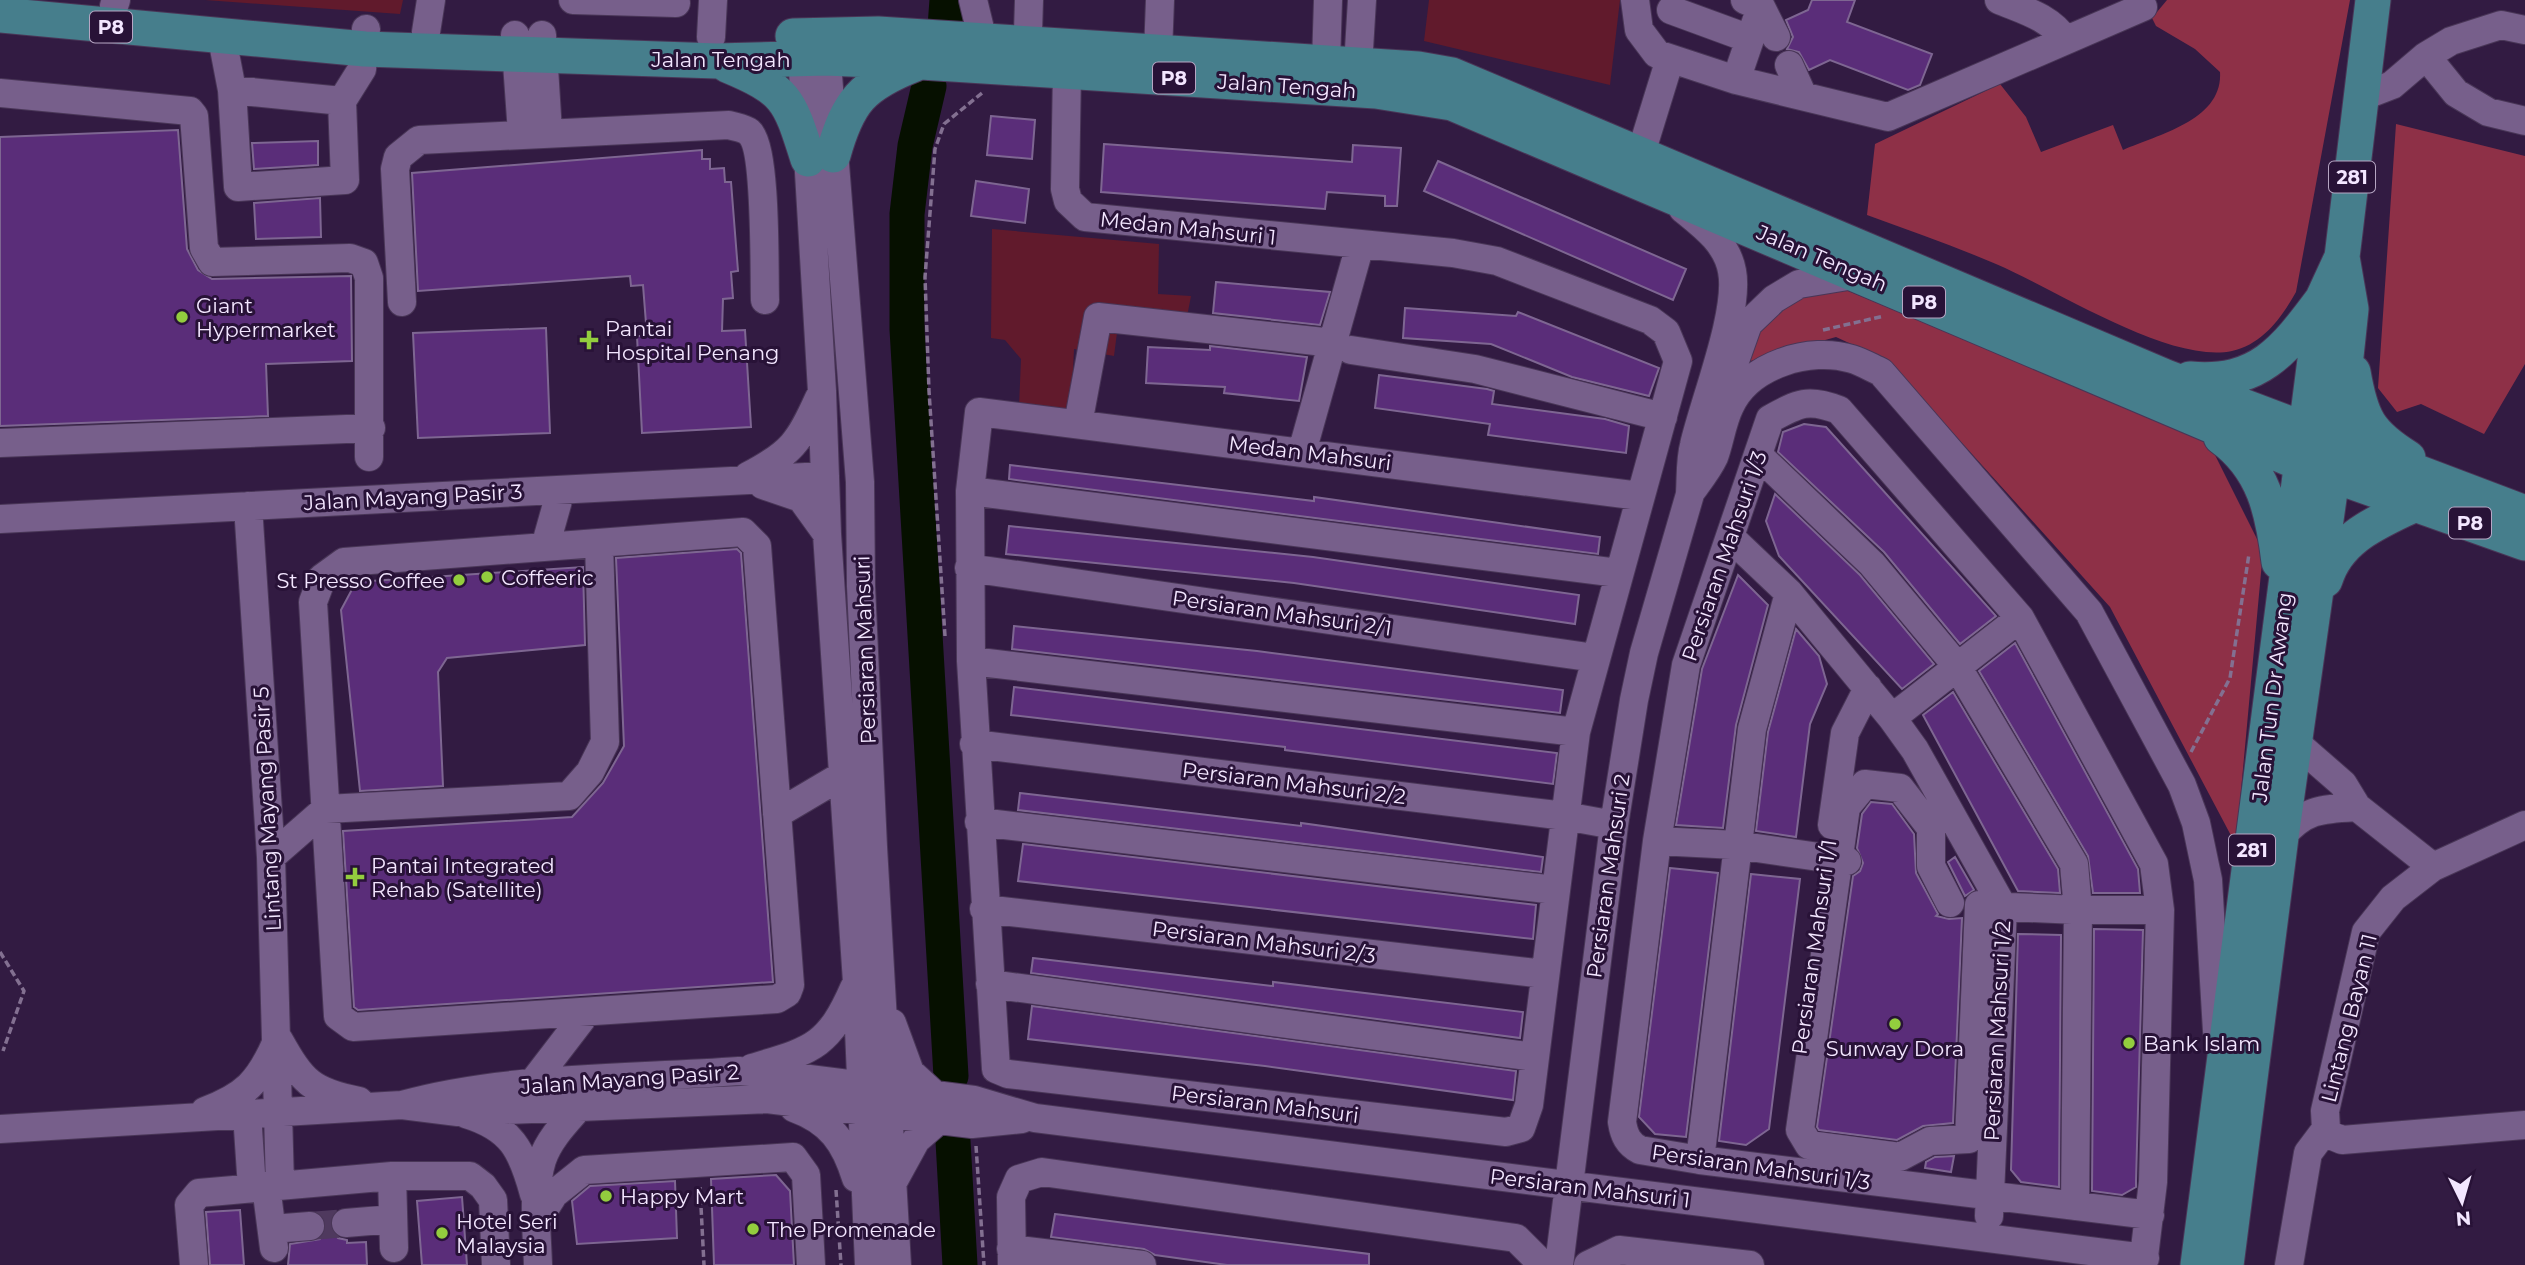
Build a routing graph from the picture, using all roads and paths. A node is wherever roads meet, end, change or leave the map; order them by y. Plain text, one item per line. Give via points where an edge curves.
1 (57, 0) edge
2 (573, 0) edge
3 (713, 0) edge
4 (973, 0) edge
5 (1029, 0) edge
6 (1160, 0) edge
7 (1328, 0) edge
8 (1362, 0) edge
9 (1635, 0) edge
10 (1999, 0) edge
11 (115, 3) edge
12 (676, 3) dead end
13 (1753, 3) edge
14 (1673, 5) edge
15 (2143, 7) dead end
16 (2372, 14) edge
17 (0, 15) edge
18 (428, 16) edge
19 (2525, 30) edge
20 (222, 38) junction
21 (1763, 38) junction
22 (365, 39) junction
23 (2064, 40) junction
24 (982, 41) junction
25 (529, 45) junction
26 (814, 47) junction
27 (714, 49) junction
28 (1158, 52) junction
29 (1028, 56) junction
30 (1663, 56) junction
31 (2426, 56) junction
32 (921, 62) junction
33 (1342, 64) junction
34 (1789, 65) dead end
35 (1068, 71) junction
36 (1736, 80) junction
37 (232, 90) junction
38 (0, 93) edge
39 (1802, 94) junction
40 (2361, 97) junction
41 (342, 102) junction
42 (2525, 121) edge
43 (535, 132) junction
44 (1641, 153) junction
45 (820, 157) junction
46 (1655, 187) junction
47 (1360, 245) junction
48 (2342, 257) junction
49 (1860, 275) junction
50 (2323, 298) junction
51 (765, 300) dead end
52 (402, 302) dead end
53 (1888, 315) dead end
54 (1810, 334) dead end
55 (2348, 341) junction
56 (851, 344) junction
57 (1342, 346) junction
58 (2166, 377) junction
59 (822, 391) junction
60 (1663, 417) junction
61 (2194, 417) junction
62 (1078, 424) junction
63 (371, 428) junction
64 (0, 443) edge
65 (1303, 452) junction
66 (2320, 453) junction
67 (1758, 455) junction
68 (369, 457) dead end
69 (825, 476) junction
70 (740, 481) junction
71 (2459, 488) junction
72 (561, 490) junction
73 (970, 491) junction
74 (1690, 493) junction
75 (1640, 496) junction
76 (2415, 504) junction
77 (248, 506) junction
78 (2525, 513) edge
79 (0, 519) edge
80 (827, 534) junction
81 (1731, 538) junction
82 (2251, 541) dead end
83 (2525, 543) edge
84 (599, 544) junction
85 (545, 547) junction
86 (861, 555) junction
87 (969, 568) junction
88 (1618, 573) junction
89 (1789, 593) junction
90 (2299, 611) junction
91 (2020, 618) junction
92 (1644, 653) junction
93 (1595, 658) junction
94 (971, 661) junction
95 (1686, 665) junction
96 (1957, 666) junction
97 (1868, 688) junction
98 (1892, 718) junction
99 (1576, 732) junction
100 (2296, 743) junction
101 (974, 744) junction
102 (2187, 760) dead end
103 (843, 775) junction
104 (2357, 807) junction
105 (326, 810) junction
106 (777, 814) junction
107 (1565, 816) junction
108 (979, 822) junction
109 (1614, 825) junction
110 (2525, 829) edge
111 (2281, 837) junction
112 (1657, 841) junction
113 (1736, 845) junction
114 (271, 857) junction
115 (1837, 860) junction
116 (2433, 867) junction
117 (1555, 890) junction
118 (1991, 906) junction
119 (984, 909) junction
120 (2078, 910) junction
121 (2160, 910) junction
122 (0, 951) edge
123 (1544, 974) junction
124 (868, 979) junction
125 (990, 984) junction
126 (587, 1012) junction
127 (278, 1037) junction
128 (3, 1051) dead end
129 (1535, 1057) junction
130 (739, 1071) junction
131 (531, 1085) junction
132 (2220, 1093) junction
133 (767, 1099) junction
134 (874, 1100) junction
135 (392, 1105) junction
136 (580, 1106) junction
137 (938, 1107) junction
138 (276, 1112) junction
139 (458, 1112) junction
140 (247, 1114) junction
141 (184, 1118) junction
142 (1035, 1118) junction
143 (978, 1124) junction
144 (2525, 1125) edge
145 (0, 1129) edge
146 (2326, 1129) junction
147 (1700, 1160) junction
148 (699, 1163) junction
149 (1780, 1169) junction
150 (391, 1176) junction
151 (836, 1177) dead end
152 (893, 1182) junction
153 (1567, 1185) junction
154 (266, 1186) junction
155 (1990, 1197) junction
156 (2075, 1206) junction
157 (866, 1211) junction
158 (1774, 1211) junction
159 (537, 1212) junction
160 (2150, 1215) junction
161 (393, 1219) junction
162 (346, 1223) tunnel mouth
163 (310, 1226) tunnel mouth
164 (1987, 1238) junction
165 (394, 1248) dead end
166 (1012, 1257) edge
167 (2144, 1261) edge
168 (194, 1265) edge
169 (496, 1265) edge
170 (538, 1265) edge
171 (704, 1265) edge
172 (811, 1265) edge
173 (841, 1265) edge
174 (869, 1265) edge
175 (897, 1265) edge
176 (984, 1265) edge
177 (1142, 1265) edge
178 (1543, 1265) edge
179 (1559, 1265) edge
180 (1588, 1265) edge
181 (1750, 1265) edge
182 (2198, 1265) edge
183 (2226, 1265) edge
184 (2289, 1265) edge

1 - 11 main road, Jalan Tengah / P8
2 - 12 street
3 - 27 street
4 - 24 street
5 - 29 street
6 - 28 street
7 - 33 street
8 - 33 street
9 - 30 street via 1639,30
10 - 23 street via 2057,27
11 - 22 main road, Jalan Tengah / P8
13 - 21 street
14 - 21 street
14 - 30 street
15 - 23 street
16 - 40 main road, Jalan Tun Dr Awang / 281
17 - 20 main road, Jalan Tengah / P8
18 - 22 main road, Jalan Tengah / P8
18 - 25 main road, Jalan Tengah / P8
19 - 31 street via 2512,25 2487,29 2451,41
20 - 22 main road, Jalan Tengah / P8
20 - 37 street
21 - 36 street
22 - 25 main road, Jalan Tengah / P8
22 - 41 street via 362,69
23 - 39 street via 1895,116
24 - 26 main road, Jalan Tengah / P8 via 878,34
24 - 29 main road, Jalan Tengah / P8
25 - 27 main road, Jalan Tengah / P8
25 - 43 street
26 - 27 main road, Jalan Tengah / P8
26 - 32 main road, Jalan Tengah / P8
26 - 45 street, Persiaran Mahsuri
27 - 45 main road via 772,85
28 - 29 main road, Jalan Tengah / P8
28 - 33 main road, Jalan Tengah / P8
29 - 32 main road, Jalan Tengah / P8
29 - 35 main road, Jalan Tengah / P8
30 - 36 street
30 - 44 street
31 - 40 street via 2392,85
31 - 42 street via 2456,93 2488,112
32 - 45 main road via 872,84 852,103
33 - 44 main road, Jalan Tengah / P8 via 1452,75
34 - 39 street
35 - 46 main road, Jalan Tengah / P8 via 1439,100 1475,110
35 - 47 street, Medan Mahsuri 1 via 1065,189 1068,201 1085,217
36 - 39 street
37 - 41 street
37 - 41 street via 238,187 345,180
38 - 63 street via 190,111 204,248 212,262 350,258 364,263 369,278
40 - 48 main road, Jalan Tun Dr Awang / 281
43 - 51 street via 729,125 750,133 757,144 761,170
43 - 52 street via 419,140 398,157
44 - 58 main road, Jalan Tengah / P8
45 - 56 street, Persiaran Mahsuri
45 - 59 street, Persiaran Mahsuri
46 - 49 main road, Jalan Tengah / P8
46 - 74 street via 1712,233 1732,270 1730,313 1693,446
47 - 57 street
47 - 60 street, Medan Mahsuri 1 via 1497,261 1650,320 1666,332 1678,355
48 - 50 main road, Jalan Tun Dr Awang / 281
48 - 55 main road, Jalan Tun Dr Awang / 281 via 2351,297
49 - 61 main road, Jalan Tengah / P8
49 - 74 street via 1799,284 1774,299 1748,324
50 - 58 main road via 2294,339 2259,368 2214,382
50 - 66 main road, Jalan Tun Dr Awang / 281
53 - 54 path
55 - 66 main road, Jalan Tun Dr Awang / 281
55 - 71 main road via 2357,397 2374,435
56 - 69 street via 841,374 841,457
56 - 86 street, Persiaran Mahsuri
57 - 60 street via 1475,369
57 - 62 street via 1098,317
57 - 65 street
58 - 66 main road, Jalan Tengah / P8
59 - 69 street, Persiaran Mahsuri
59 - 70 street via 793,446 780,459
60 - 75 street
61 - 66 main road, Jalan Tengah / P8
61 - 90 main road via 2236,448 2260,481
62 - 65 street, Medan Mahsuri
62 - 73 street, Medan Mahsuri via 979,412
63 - 64 street
63 - 68 street
65 - 75 street, Medan Mahsuri
66 - 71 main road, P8
66 - 76 main road, P8
66 - 90 main road, Jalan Tun Dr Awang / 281
67 - 81 street, Persiaran Mahsuri 1/3
67 - 91 street, Persiaran Mahsuri 1/3 via 1770,419 1815,401 1839,410
67 - 96 street via 1872,564
69 - 70 street, Jalan Mayang Pasir 3
69 - 80 street, Persiaran Mahsuri
69 - 86 street via 844,491 849,524
70 - 72 street, Jalan Mayang Pasir 3 via 641,478
70 - 80 street via 801,498
71 - 78 main road, P8
72 - 77 street, Jalan Mayang Pasir 3
72 - 85 street
73 - 87 street
73 - 88 street
74 - 92 street, Persiaran Mahsuri 2
74 - 132 street via 1713,459 1730,406 1744,385 1759,374 1787,360 1820,355 1851,358 1881,372 2089,612 2182,785 2208,880
75 - 88 street
76 - 83 main road, P8
76 - 90 main road via 2347,542
77 - 79 street, Jalan Mayang Pasir 3
77 - 114 street, Lintang Mayang Pasir 5
80 - 103 street, Persiaran Mahsuri
81 - 89 street, Persiaran Mahsuri 1/2
81 - 95 street, Persiaran Mahsuri 1/3
82 - 102 path via 2230,678
84 - 85 street
84 - 105 street via 605,742 590,772 569,796
84 - 106 street via 743,532 757,546
85 - 105 street via 344,562 322,578 313,602
86 - 124 street, Persiaran Mahsuri
87 - 93 street, Persiaran Mahsuri 2/1
87 - 94 street
88 - 93 street
89 - 97 street, Persiaran Mahsuri 1/2
89 - 113 street via 1752,729
90 - 100 main road, Jalan Tun Dr Awang / 281
90 - 132 main road, Jalan Tun Dr Awang / 281
91 - 96 street
91 - 121 street, Persiaran Mahsuri 1/3 via 2154,864
92 - 95 street
92 - 109 street, Persiaran Mahsuri 2
93 - 99 street
94 - 99 street
94 - 101 street
95 - 112 street, Persiaran Mahsuri 1/3
96 - 98 street
96 - 120 street via 2074,864
97 - 98 street, Persiaran Mahsuri 1/2
97 - 115 street, Persiaran Mahsuri 1/1 via 1845,733
98 - 118 street, Persiaran Mahsuri 1/2 via 1915,750
99 - 107 street
100 - 104 street via 2343,784
100 - 111 main road, Jalan Tun Dr Awang / 281
101 - 107 street, Persiaran Mahsuri 2/2
101 - 108 street
103 - 106 street
103 - 124 street, Persiaran Mahsuri
104 - 111 street via 2316,810 2301,817
104 - 116 street
105 - 114 street
105 - 126 street via 338,1016 353,1027
106 - 126 street via 787,993 777,999
107 - 109 street, Persiaran Mahsuri 2/2
107 - 117 street
108 - 117 street
108 - 119 street
109 - 153 street, Persiaran Mahsuri 2
110 - 116 street, Lintang Bayan 11
111 - 183 main road, Jalan Tun Dr Awang / 281
112 - 113 street
112 - 147 street, Persiaran Mahsuri 1/3 via 1622,1122 1627,1140 1640,1150
113 - 115 street
113 - 147 street
114 - 127 street, Lintang Mayang Pasir 5
115 - 118 street via 1846,807 1865,784 1900,788 1931,828 1931,866 1942,902
115 - 118 street via 1800,1130 1809,1145 1900,1157 1930,1140 1969,1139
115 - 149 street, Persiaran Mahsuri 1/1
116 - 146 street, Lintang Bayan 11 via 2393,898 2366,932 2325,1111
117 - 123 street
118 - 120 street
118 - 155 street, Persiaran Mahsuri 1/2
119 - 123 street, Persiaran Mahsuri 2/3
119 - 125 street
120 - 121 street
120 - 156 street
121 - 160 street, Persiaran Mahsuri 1/3
122 - 128 path via 24,991
123 - 129 street
124 - 130 street via 822,1041 791,1056
124 - 134 street, Persiaran Mahsuri
124 - 137 street via 905,1065
125 - 129 street
125 - 129 street, Persiaran Mahsuri via 996,1069 1008,1074 1506,1132 1521,1128
126 - 131 street
127 - 135 street via 300,1076 338,1097
127 - 138 street, Lintang Mayang Pasir 5
127 - 141 street via 264,1071 246,1090 233,1101
130 - 131 street, Jalan Mayang Pasir 2
130 - 134 street, Jalan Mayang Pasir 2
131 - 135 street, Jalan Mayang Pasir 2 via 446,1093
132 - 182 main road, Jalan Tun Dr Awang / 281
133 - 134 street, Jalan Mayang Pasir 2
133 - 136 street, Jalan Mayang Pasir 2
133 - 157 street via 810,1114 831,1128 849,1153
134 - 137 street, Persiaran Mahsuri 1
134 - 152 street, Persiaran Mahsuri
134 - 157 street, Persiaran Mahsuri
135 - 138 street, Jalan Mayang Pasir 2
135 - 139 street, Jalan Mayang Pasir 2
136 - 139 street, Jalan Mayang Pasir 2
136 - 159 street via 542,1161
137 - 142 street, Persiaran Mahsuri 1 via 986,1102
137 - 143 street, Persiaran Mahsuri 1
137 - 152 street
138 - 140 street, Jalan Mayang Pasir 2
138 - 154 street, Lintang Mayang Pasir 5
139 - 159 street via 489,1121 507,1133 528,1173
140 - 141 street, Jalan Mayang Pasir 2
140 - 154 street
141 - 145 street, Jalan Mayang Pasir 2
142 - 143 street, Persiaran Mahsuri 1
142 - 153 street, Persiaran Mahsuri 1
143 - 176 path
144 - 146 street via 2342,1140
146 - 184 street via 2308,1153
147 - 149 street, Persiaran Mahsuri 1/3
148 - 159 street via 584,1170
148 - 171 path
148 - 172 street via 793,1157 806,1175
149 - 155 street, Persiaran Mahsuri 1/3
149 - 158 street, Persiaran Mahsuri 1/1
150 - 154 street
150 - 161 street
150 - 169 street via 470,1176 483,1186 493,1199
151 - 173 path
152 - 175 street, Persiaran Mahsuri
153 - 158 street, Persiaran Mahsuri 1
153 - 179 street, Persiaran Mahsuri 2
154 - 163 street via 273,1239
154 - 168 street via 199,1193 190,1205
155 - 156 street, Persiaran Mahsuri 1/3
155 - 164 street, Persiaran Mahsuri 1/2
156 - 160 street, Persiaran Mahsuri 1/3
157 - 174 street, Persiaran Mahsuri
158 - 164 street, Persiaran Mahsuri 1
159 - 170 street
160 - 167 street, Persiaran Mahsuri 1/3
161 - 162 street
161 - 165 street
164 - 167 street, Persiaran Mahsuri 1
166 - 177 street
166 - 178 street via 1011,1197 1019,1179 1042,1172 1516,1238
180 - 181 street via 1619,1250

